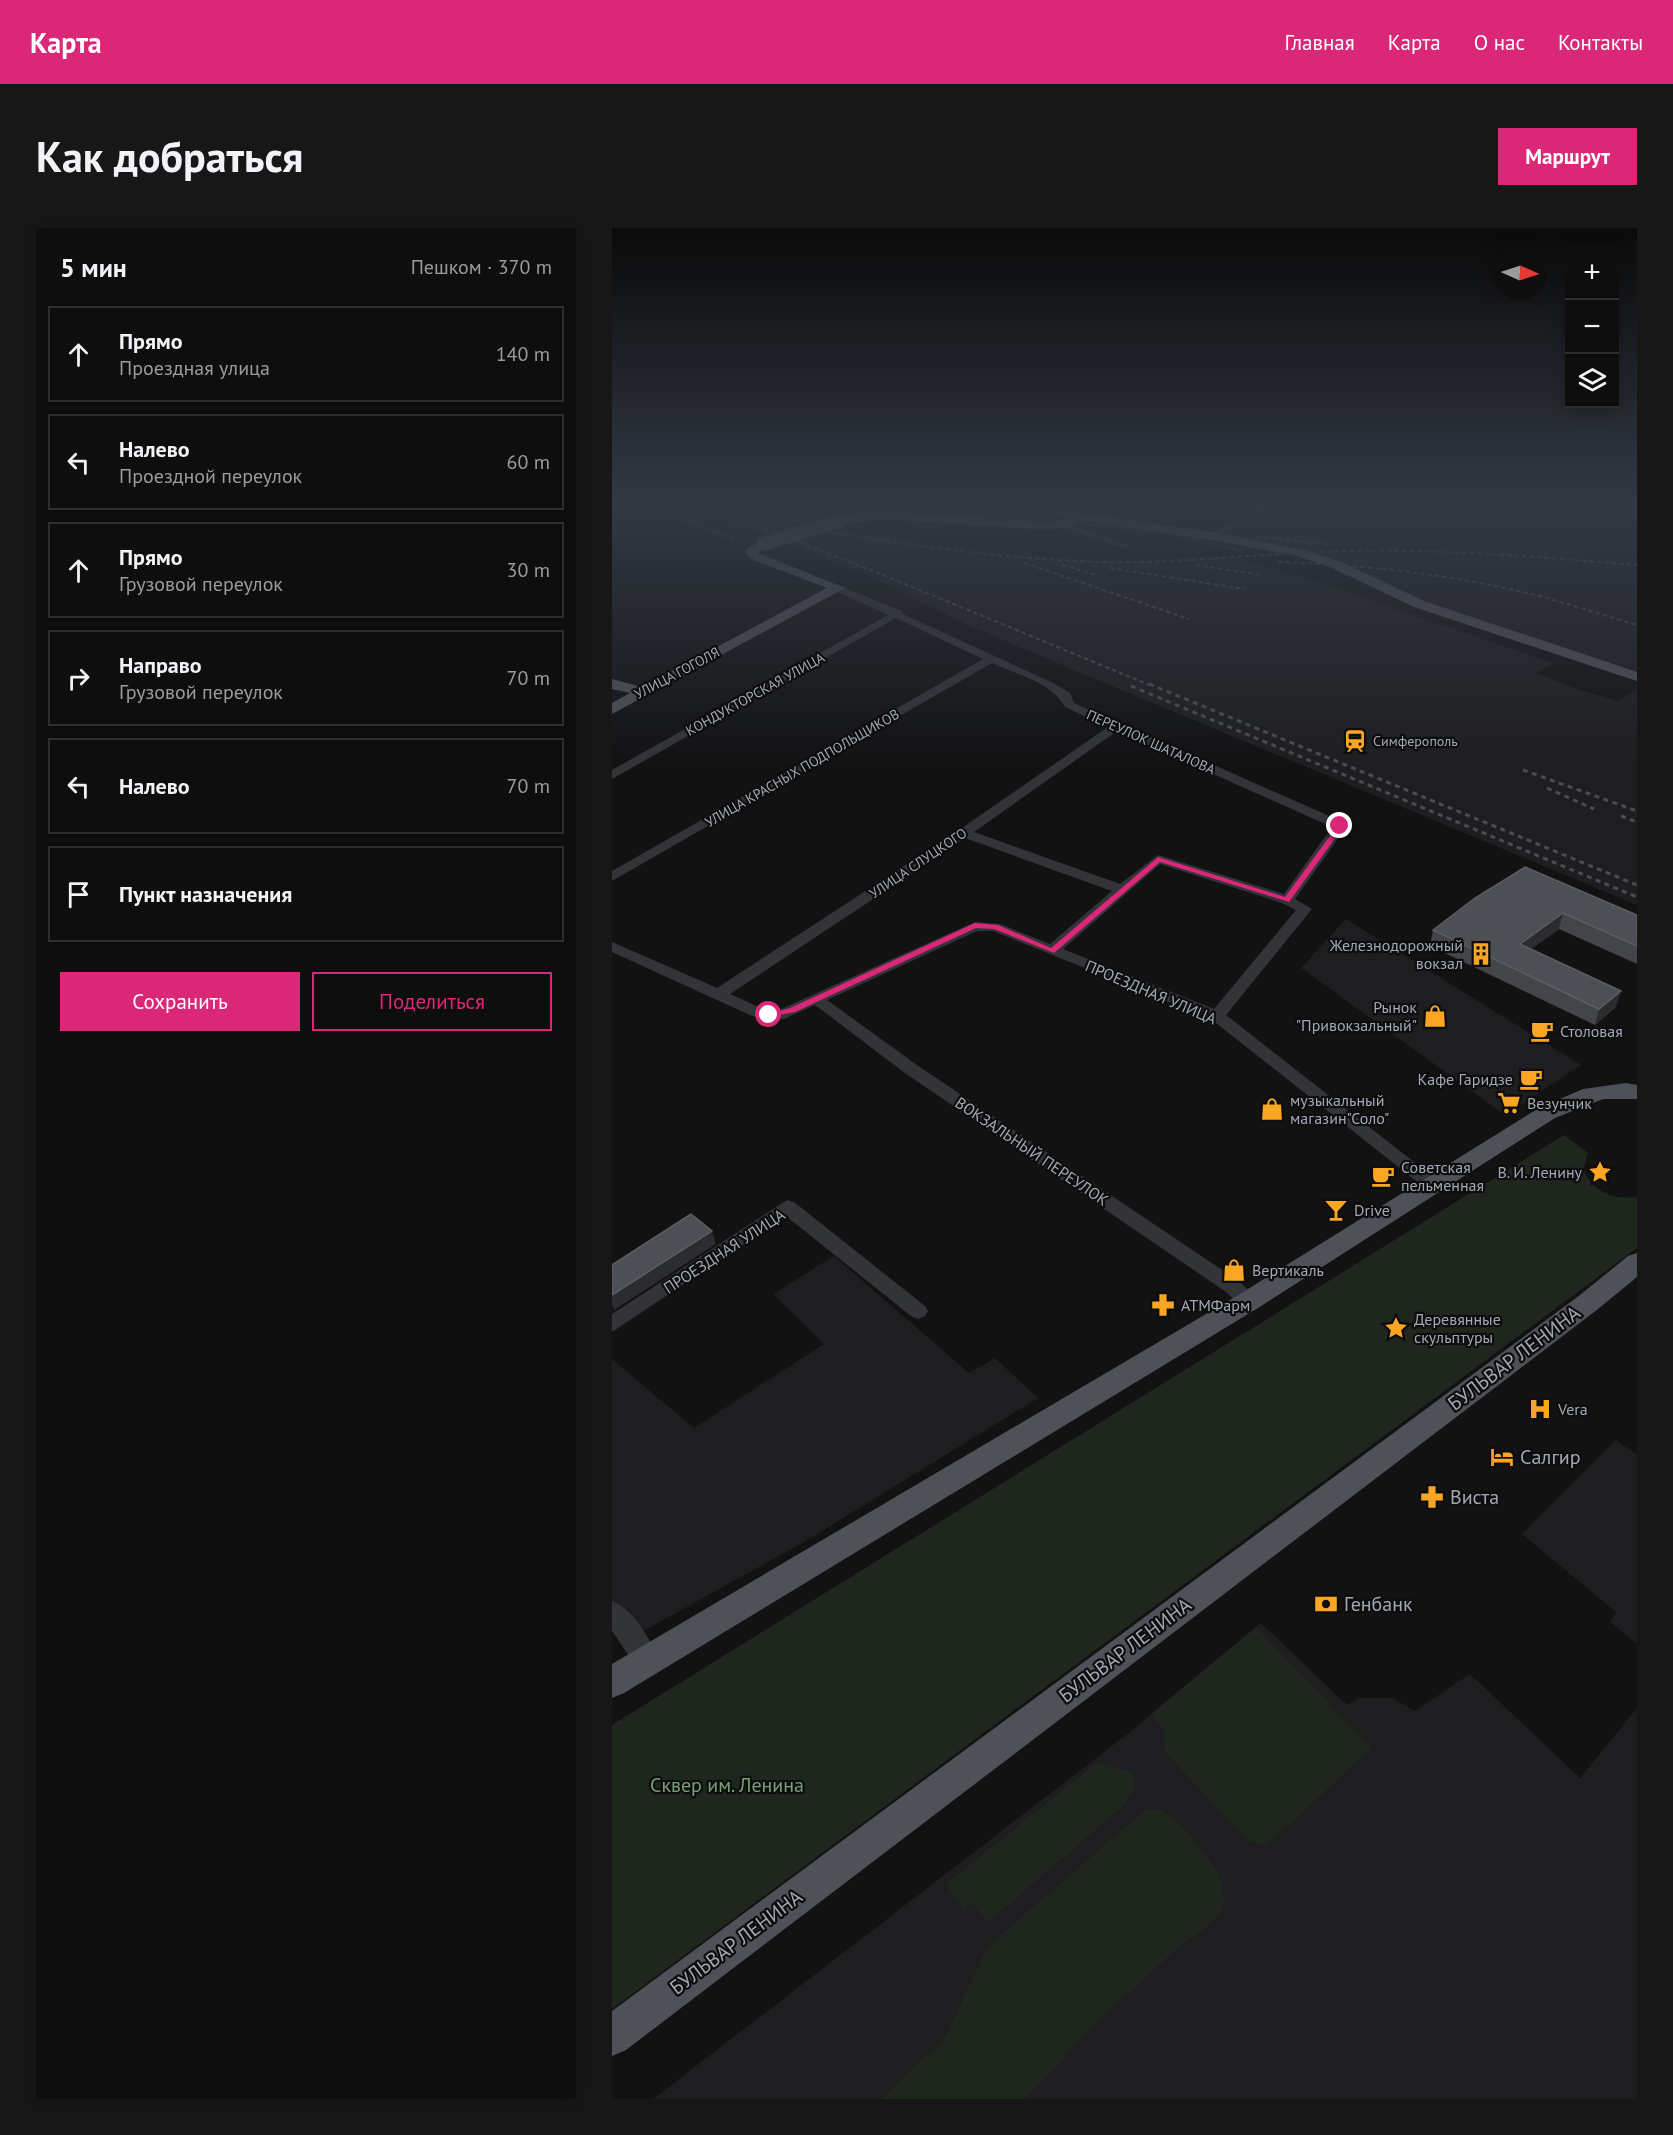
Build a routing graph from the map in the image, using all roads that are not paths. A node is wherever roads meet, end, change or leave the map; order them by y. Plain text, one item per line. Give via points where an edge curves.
1 (830, 592) edge
2 (848, 592) edge
3 (1394, 592) edge
4 (898, 613) junction
5 (992, 658) junction
6 (1637, 677) edge
7 (612, 684) edge
8 (641, 692) junction
9 (612, 709) edge
10 (1115, 727) junction
11 (612, 775) edge
12 (964, 833) junction
13 (612, 877) edge
14 (1122, 890) junction
15 (1287, 900) junction
16 (615, 949) edge
17 (1052, 951) junction
18 (718, 995) junction
19 (815, 999) junction
20 (1216, 1016) junction
21 (1637, 1092) edge
22 (1431, 1184) junction
23 (1637, 1263) edge
24 (1249, 1301) junction
25 (918, 1311) dead end
26 (612, 1324) edge
27 (612, 1612) edge
28 (647, 1661) junction
29 (612, 1682) edge
30 (612, 2036) edge

1 - 8 main road, УЛИЦА ГОГОЛЯ
2 - 4 street, ПЕРЕУЛОК ШАТАЛОВА
3 - 6 main road
4 - 5 street, ПЕРЕУЛОК ШАТАЛОВА
4 - 11 street, КОНДУКТОРСКАЯ УЛИЦА
5 - 10 street, ПЕРЕУЛОК ШАТАЛОВА via 1047,684 1066,695 1069,705
5 - 13 street, УЛИЦА КРАСНЫХ ПОДПОЛЬЩИКОВ
7 - 8 main road
8 - 9 main road, УЛИЦА ГОГОЛЯ
10 - 12 street, УЛИЦА СЛУЦКОГО
10 - 15 street, ПЕРЕУЛОК ШАТАЛОВА via 1340,826
12 - 14 street
12 - 18 street, УЛИЦА СЛУЦКОГО
14 - 15 street via 1158,859
14 - 17 street
15 - 20 street via 1305,909
16 - 18 street
17 - 19 street, ПРОЕЗДНАЯ УЛИЦА via 995,927 975,926
17 - 20 street, ПРОЕЗДНАЯ УЛИЦА
18 - 19 street, ПРОЕЗДНАЯ УЛИЦА via 769,1015 784,1014
19 - 24 street, ВОКЗАЛЬНЫЙ ПЕРЕУЛОК
20 - 22 street, ПРОЕЗДНАЯ УЛИЦА
21 - 22 main road via 1592,1094 1568,1102
22 - 24 main road
23 - 30 main road, БУЛЬВАР ЛЕНИНА
24 - 28 main road
25 - 26 street, ПРОЕЗДНАЯ УЛИЦА via 787,1207
27 - 28 street
28 - 29 main road

